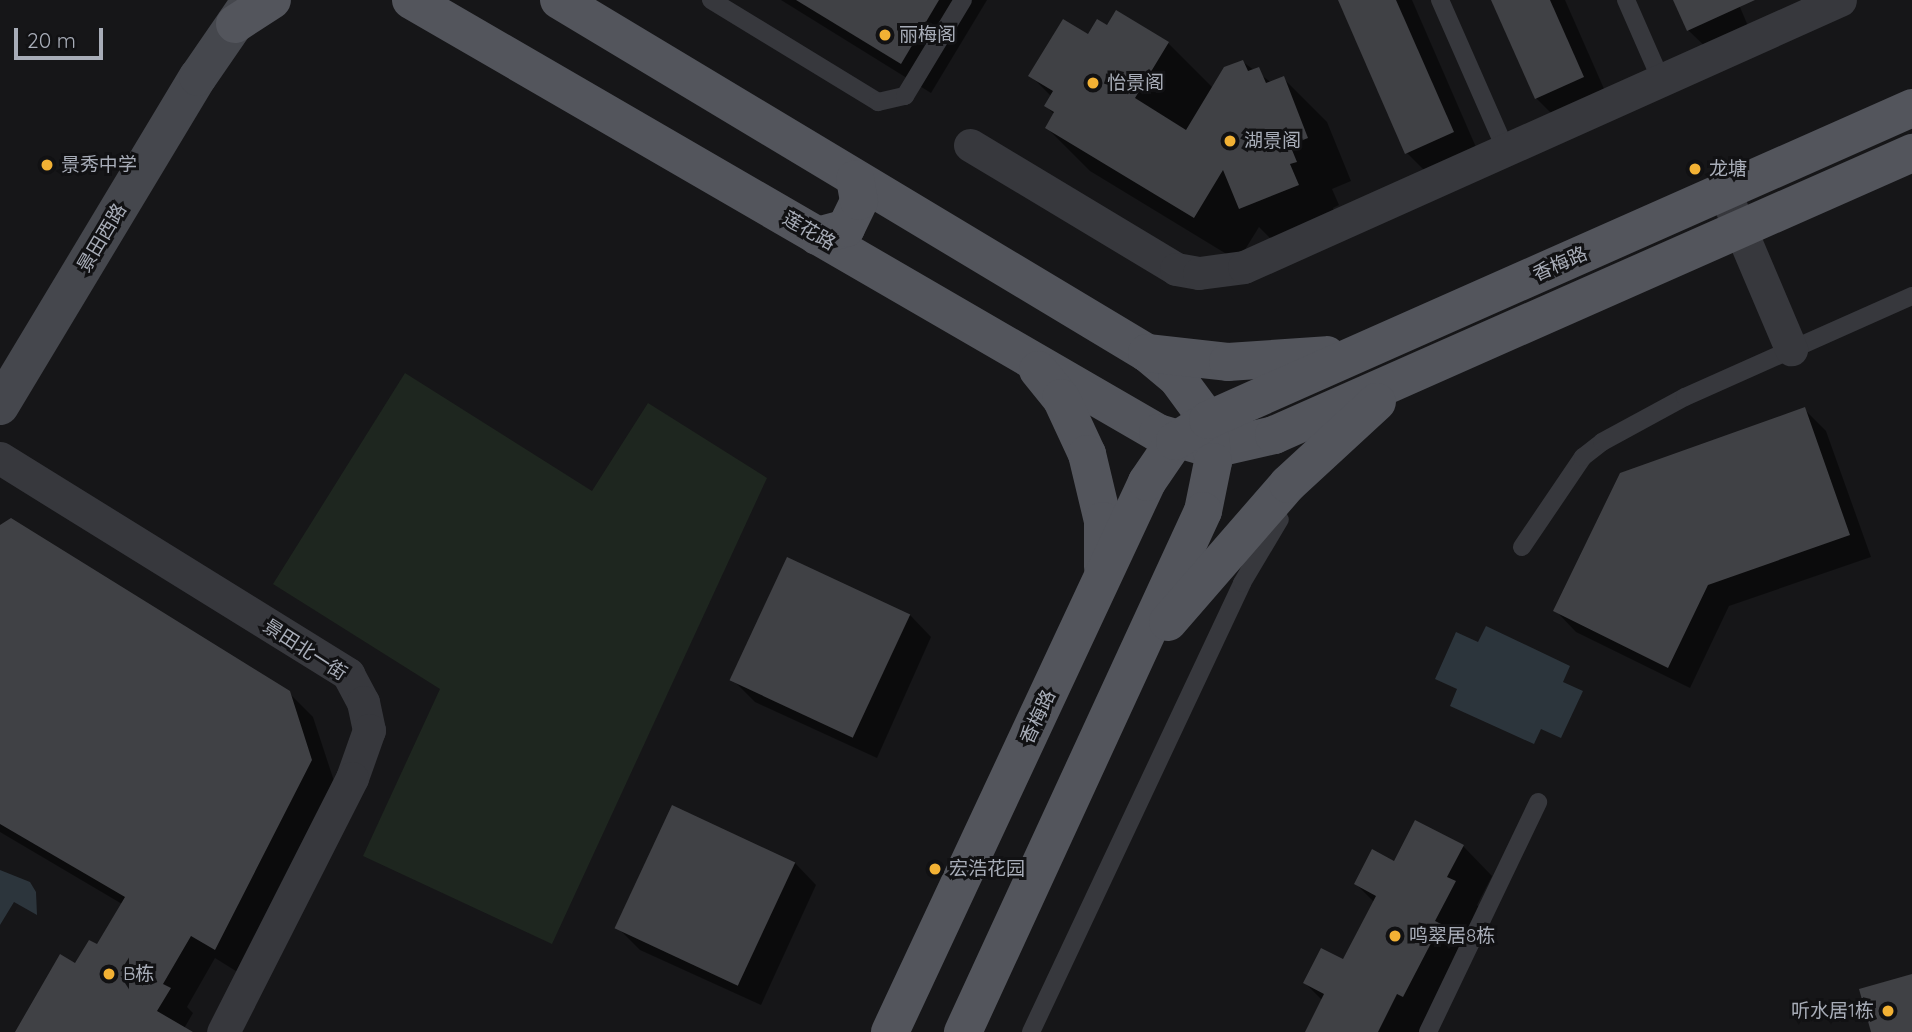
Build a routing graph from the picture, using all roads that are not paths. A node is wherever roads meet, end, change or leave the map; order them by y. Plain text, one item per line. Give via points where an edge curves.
1 (272, 0) edge
2 (411, 0) edge
3 (559, 0) edge
4 (711, 0) edge
5 (963, 0) edge
6 (1440, 0) edge
7 (1626, 0) edge
8 (1840, 0) edge
9 (242, 8) edge
10 (1661, 80) junction
11 (1912, 108) edge
12 (970, 145) dead end
13 (1506, 150) junction
14 (1912, 153) edge
15 (855, 178) junction
16 (1724, 191) junction
17 (1740, 229) junction
18 (817, 236) junction
19 (1912, 296) edge
20 (1371, 348) junction
21 (1013, 349) junction
22 (1791, 349) junction
23 (1147, 354) junction
24 (1429, 367) junction
25 (1393, 390) junction
26 (0, 406) edge
27 (1210, 434) junction
28 (1175, 440) junction
29 (0, 458) edge
30 (1522, 547) dead end
31 (1100, 584) junction
32 (1124, 684) junction
33 (1538, 802) dead end
34 (223, 1032) edge
35 (890, 1032) edge
36 (964, 1032) edge
37 (1031, 1032) edge
38 (1428, 1032) edge

1 - 9 main road
2 - 18 main road, 莲花路
3 - 15 main road
4 - 5 lane via 878,102 905,96
6 - 13 lane
7 - 10 lane
8 - 10 street
9 - 26 street, 景田西路
10 - 13 street
11 - 16 main road, 香梅路
12 - 13 street via 1152,257 1176,269 1199,273 1244,267
14 - 17 main road
15 - 18 main road via 859,201 846,228
15 - 23 main road
16 - 17 street
16 - 20 main road, 香梅路
17 - 22 street
17 - 24 main road
18 - 21 main road, 莲花路
19 - 22 lane
20 - 23 main road via 1258,362
20 - 27 main road, 香梅路
21 - 28 main road, 莲花路
21 - 31 main road via 1061,398 1087,454 1103,521
22 - 30 lane via 1685,397 1602,442 1583,457
23 - 27 main road via 1177,378
24 - 25 main road
24 - 27 main road via 1267,438
25 - 32 main road via 1313,459 1227,551
25 - 37 lane via 1347,434 1266,538
27 - 28 main road, 莲花路
27 - 32 main road via 1203,511
28 - 31 main road, 香梅路 via 1147,482
29 - 34 street, 景田北一街 via 348,674 363,702 369,730 352,778
31 - 35 main road, 香梅路
32 - 36 main road
33 - 38 lane

